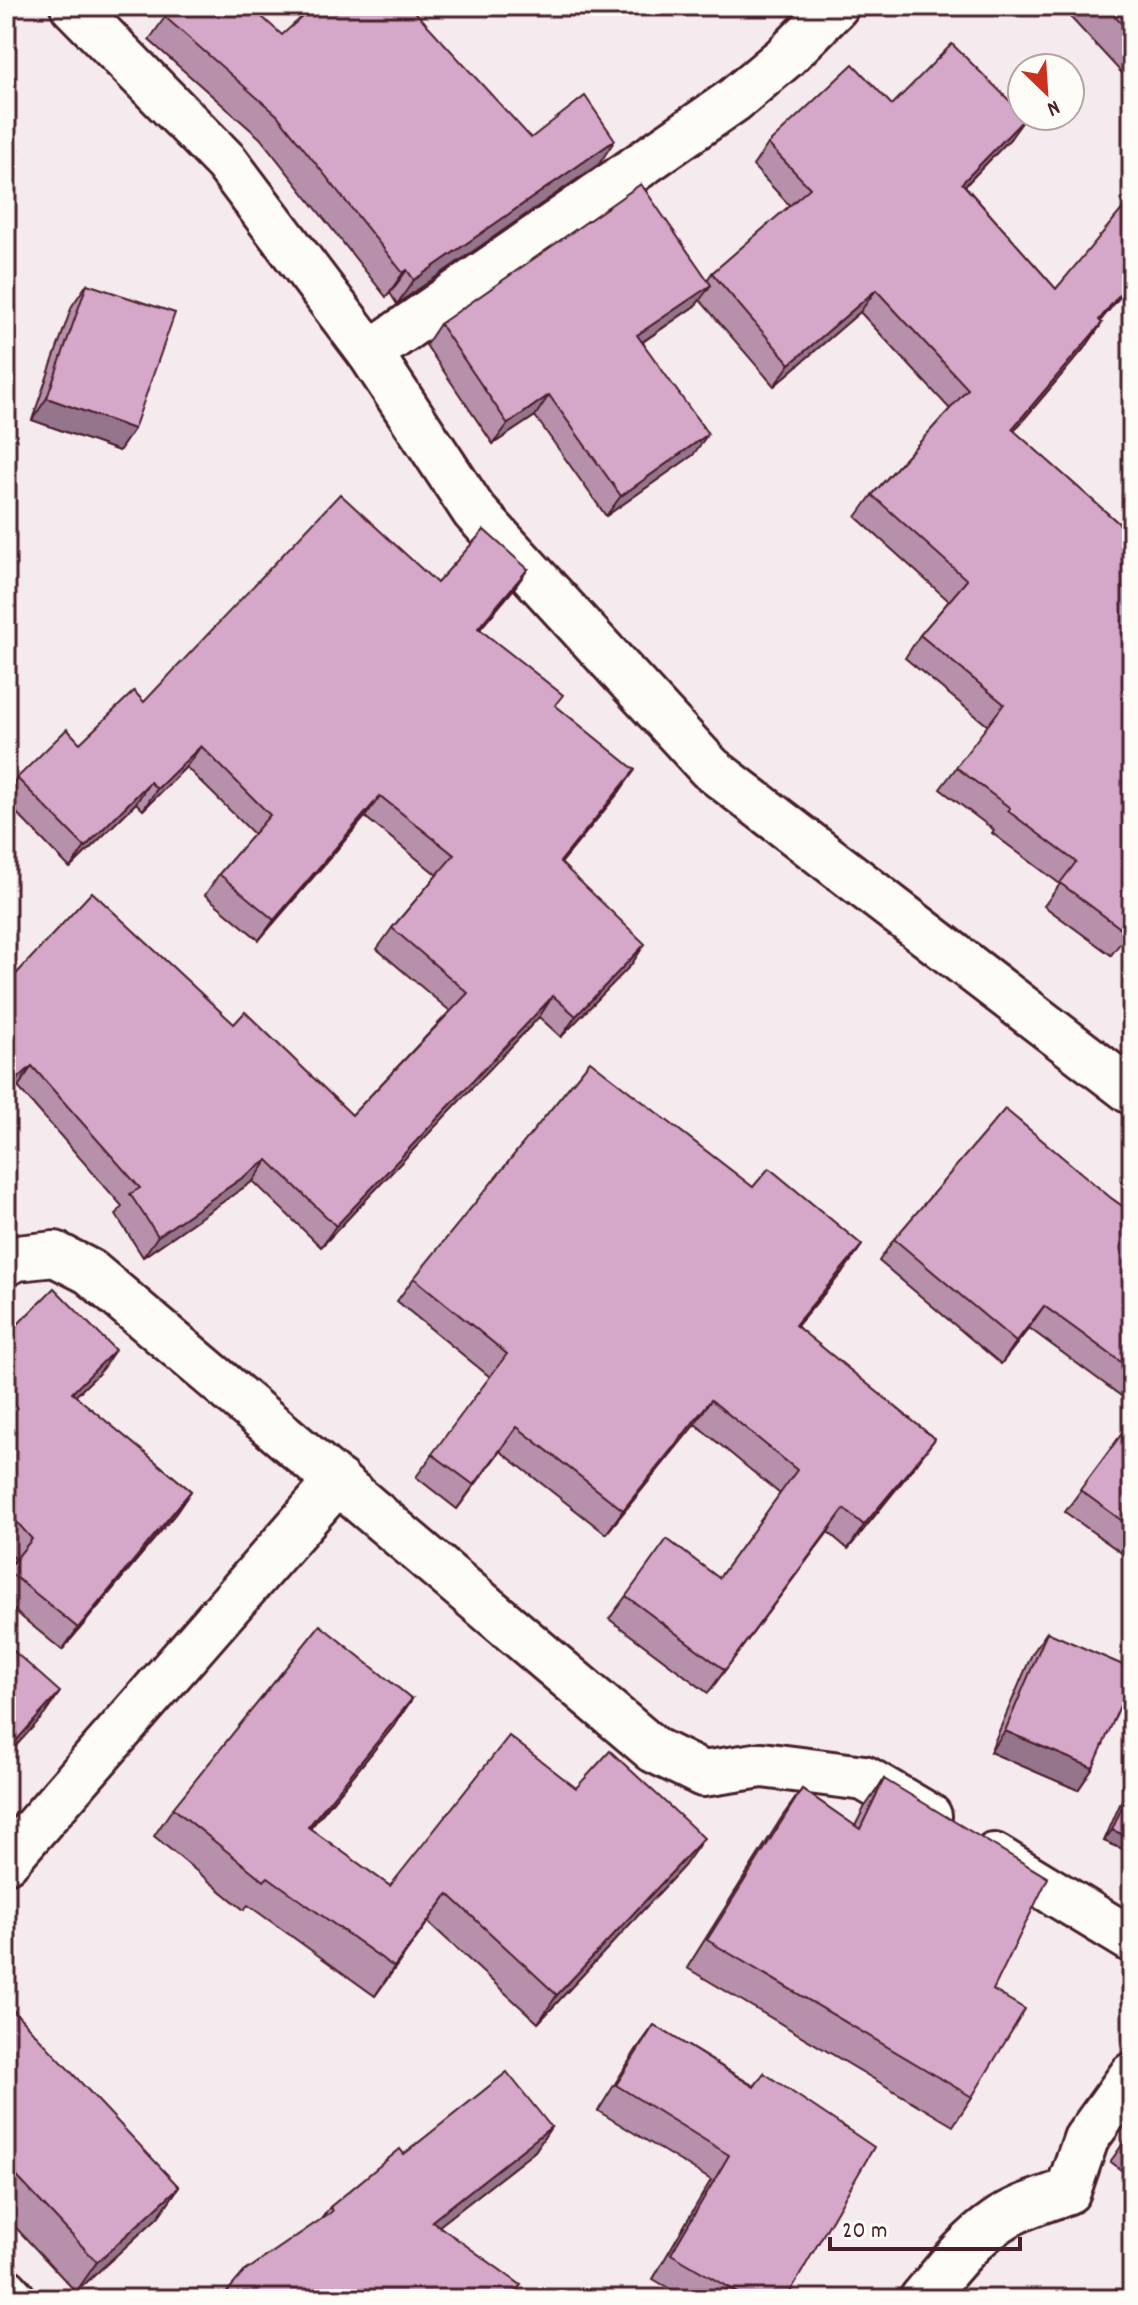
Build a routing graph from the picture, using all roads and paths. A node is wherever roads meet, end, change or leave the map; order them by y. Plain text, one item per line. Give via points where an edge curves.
1 (73, 6) edge
2 (836, 6) edge
3 (370, 353) junction
4 (1132, 1092) edge
5 (6, 1263) edge
6 (338, 1481) junction
7 (6, 1861) edge
8 (1132, 1940) edge
9 (1132, 2075) edge
10 (6, 2291) edge
11 (13, 2299) edge
12 (922, 2299) edge

1 - 3 street via 226,162
2 - 3 street via 734,100
3 - 4 street via 474,511 710,768
5 - 6 street via 55,1254 90,1272
6 - 7 street
6 - 8 street via 654,1750 703,1774 762,1765 864,1778
9 - 12 street via 1086,2139 1068,2191 995,2223 965,2248
10 - 11 street

